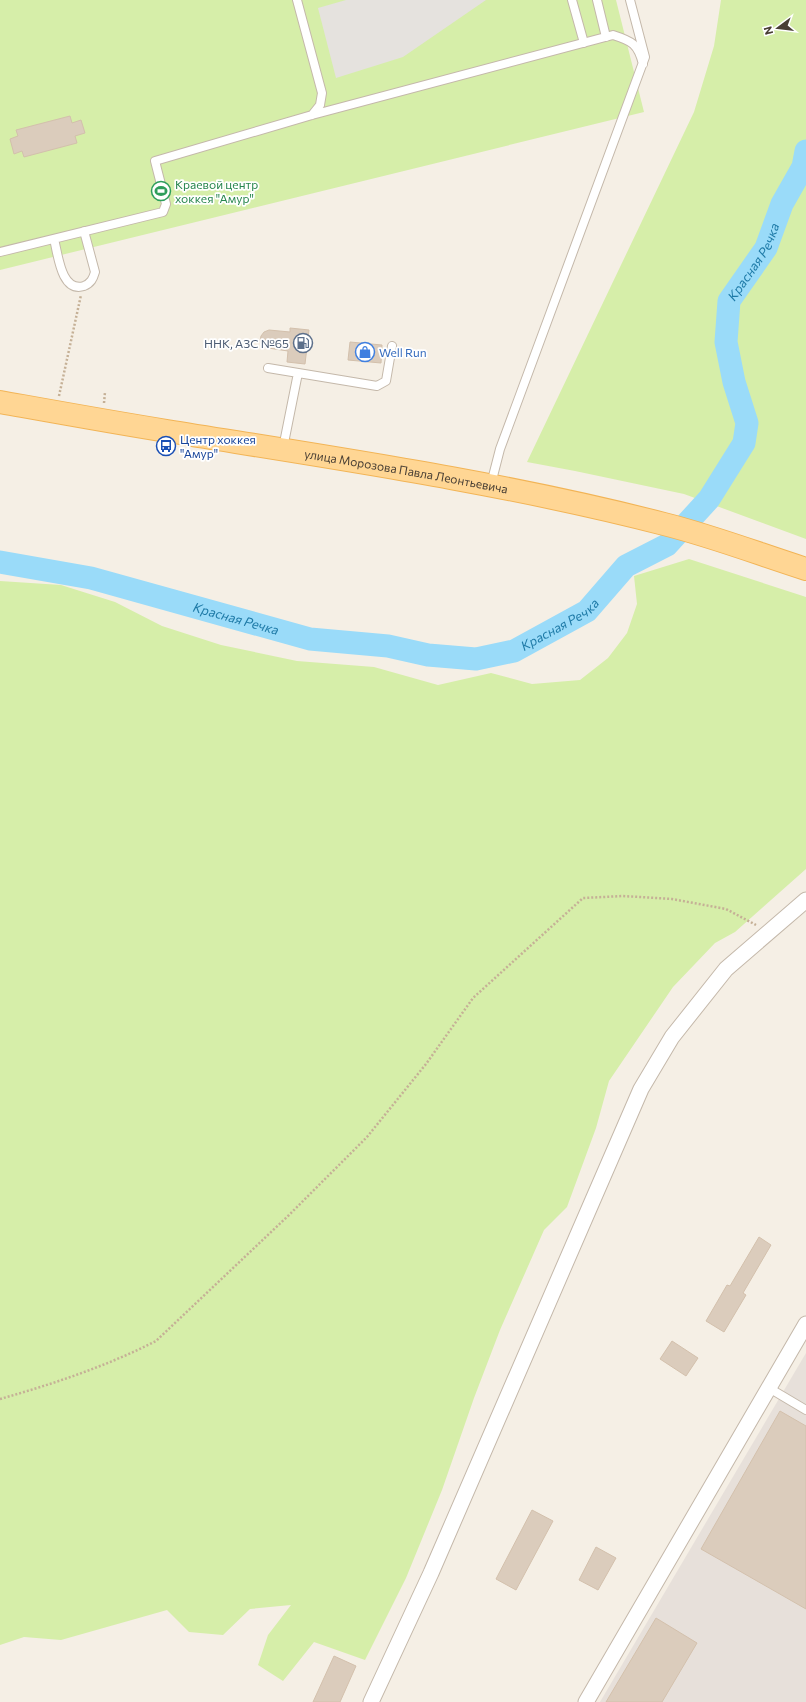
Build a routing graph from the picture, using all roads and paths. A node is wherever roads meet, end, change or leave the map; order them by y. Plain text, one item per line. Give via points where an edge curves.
1 (296, 0) edge
2 (572, 0) edge
3 (597, 0) edge
4 (630, 0) edge
5 (606, 37) junction
6 (584, 43) junction
7 (643, 64) junction
8 (312, 115) junction
9 (84, 231) junction
10 (54, 239) junction
11 (0, 252) edge
12 (84, 285) junction
13 (392, 346) dead end
14 (268, 368) dead end
15 (298, 373) junction
16 (0, 402) edge
17 (56, 412) junction
18 (283, 448) junction
19 (490, 486) junction
20 (806, 569) edge
21 (806, 900) edge
22 (769, 931) junction
23 (806, 1324) edge
24 (768, 1388) junction
25 (0, 1399) edge
26 (806, 1410) edge
27 (371, 1702) edge
28 (586, 1702) edge

1 - 8 lane via 322,93 320,105
2 - 6 lane
3 - 5 lane
4 - 7 lane via 645,57
5 - 6 lane
5 - 7 lane via 613,35 630,40 640,52
6 - 8 lane
7 - 19 lane via 500,449
8 - 9 lane via 155,161 166,204 163,212
9 - 10 lane
9 - 12 lane via 95,272 93,279
10 - 11 lane
10 - 12 lane via 65,280 76,287
12 - 17 path via 78,302
13 - 15 lane via 386,380 377,386
14 - 15 lane
15 - 18 lane
16 - 17 main road, улица Морозова Павла Леонтьевича
17 - 18 main road, улица Морозова Павла Леонтьевича
18 - 19 main road, улица Морозова Павла Леонтьевича
19 - 20 main road, улица Морозова Павла Леонтьевича via 666,524
21 - 22 street
22 - 25 path via 726,910 672,899 623,896 583,898 473,998 426,1064 367,1137 156,1341 129,1355
22 - 27 street via 726,969 672,1037 641,1089 431,1572
23 - 24 street
24 - 26 lane
24 - 28 street

